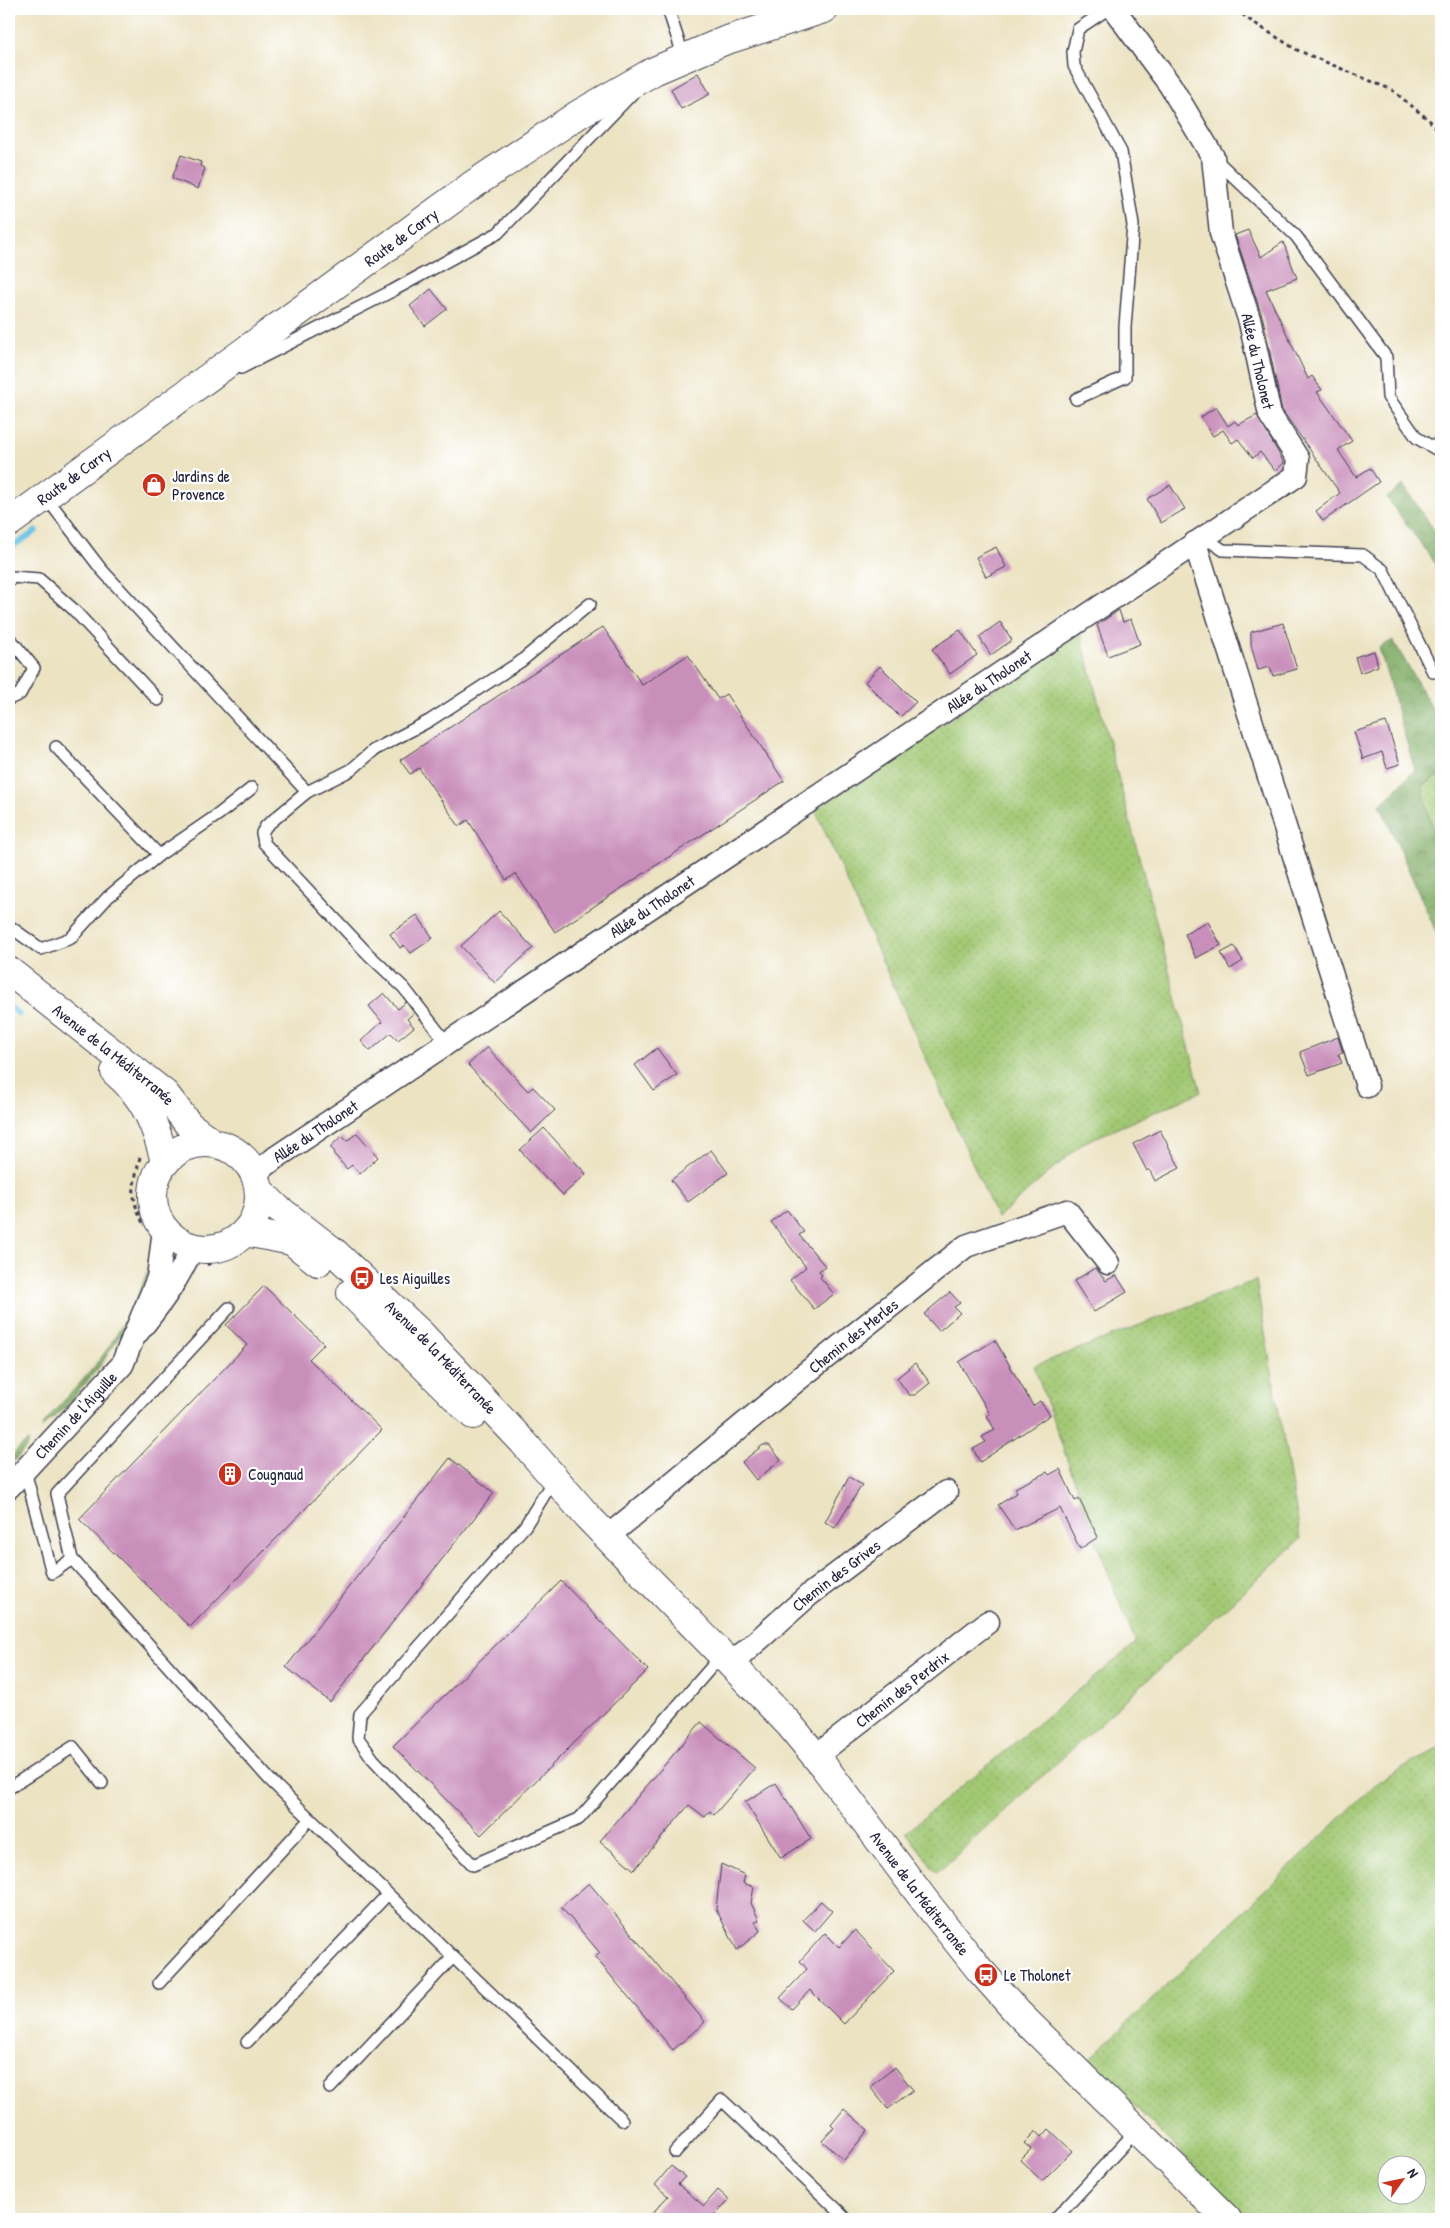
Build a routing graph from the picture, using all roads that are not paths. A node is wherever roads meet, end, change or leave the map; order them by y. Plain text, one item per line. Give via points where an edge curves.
1 (668, 9) edge
2 (824, 9) edge
3 (1108, 9) edge
4 (1114, 9) edge
5 (684, 58) junction
6 (654, 71) junction
7 (1213, 157) junction
8 (1076, 399) dead end
9 (177, 401) junction
10 (1441, 452) edge
11 (45, 496) junction
12 (9, 523) edge
13 (1200, 540) junction
14 (9, 581) edge
15 (590, 604) dead end
16 (9, 639) edge
17 (1433, 672) dead end
18 (9, 699) edge
19 (158, 700) dead end
20 (56, 748) dead end
21 (252, 788) dead end
22 (307, 792) junction
23 (159, 855) junction
24 (9, 926) edge
25 (9, 971) edge
26 (9, 987) edge
27 (447, 1043) junction
28 (1367, 1086) dead end
29 (213, 1143) junction
30 (153, 1159) junction
31 (257, 1183) junction
32 (155, 1230) junction
33 (245, 1232) junction
34 (192, 1248) junction
35 (1108, 1263) dead end
36 (229, 1308) dead end
37 (133, 1338) junction
38 (25, 1470) junction
39 (551, 1484) junction
40 (9, 1487) edge
41 (946, 1492) dead end
42 (588, 1517) junction
43 (607, 1537) junction
44 (72, 1559) junction
45 (988, 1622) dead end
46 (726, 1660) junction
47 (816, 1756) junction
48 (102, 1783) dead end
49 (9, 1788) edge
50 (310, 1819) junction
51 (388, 1894) junction
52 (453, 1957) junction
53 (159, 1983) dead end
54 (247, 2042) dead end
55 (330, 2088) dead end
56 (622, 2120) dead end
57 (1132, 2136) junction
58 (674, 2152) dead end
59 (847, 2219) edge
60 (1055, 2219) edge
61 (1206, 2219) edge
62 (1226, 2219) edge

1 - 5 lane
2 - 5 main road, Route de Carry
3 - 8 lane via 1078,30 1073,52 1074,66 1120,152 1132,225 1125,377
4 - 7 street, Allée du Tholonet via 1170,85
5 - 6 main road, Route de Carry
6 - 9 main road, Route de Carry via 579,114 471,186
6 - 9 lane via 498,233
7 - 10 lane via 1296,236 1386,357 1388,397 1417,438
7 - 13 street, Allée du Tholonet via 1221,233 1250,322 1270,415 1298,459 1296,476
9 - 11 main road, Route de Carry
11 - 12 main road, Route de Carry
11 - 22 lane via 101,569
13 - 17 lane via 1223,550 1363,555 1383,570
13 - 27 street, Allée du Tholonet
13 - 28 street
14 - 19 lane via 12,577 39,579 73,609
15 - 22 lane via 520,662 429,721 374,750 351,770
16 - 18 lane via 34,668 20,694
20 - 23 lane
21 - 23 lane
22 - 27 lane via 266,826 262,833 264,843 404,988
23 - 24 lane via 108,897 71,938 41,949
25 - 29 main road, Avenue de la Méditerranée via 165,1094 189,1125
26 - 30 main road, Avenue de la Méditerranée via 128,1083 157,1129
27 - 31 street, Allée du Tholonet via 275,1158
29 - 30 main road via 195,1144
29 - 31 main road via 245,1159
30 - 32 main road
31 - 33 main road via 258,1209
31 - 42 main road, Avenue de la Méditerranée via 276,1207 333,1251 422,1335 523,1442
32 - 34 main road
32 - 37 street, Chemin de l'Aiguille via 158,1278
33 - 34 main road via 226,1246 209,1250
33 - 39 main road, Avenue de la Méditerranée via 292,1241 341,1283 469,1412
34 - 37 street, Chemin de l'Aiguille via 180,1272
35 - 43 street, Chemin des Merles via 1067,1211 966,1246
36 - 44 lane via 57,1494
37 - 38 street, Chemin de l'Aiguille via 122,1365
38 - 40 street, Chemin de l'Aiguille
38 - 44 lane via 52,1573
39 - 42 main road, Avenue de la Méditerranée
39 - 46 lane via 525,1526 360,1714 358,1738 373,1760 473,1865 579,1819
41 - 46 street, Chemin des Grives via 808,1594
42 - 43 main road, Avenue de la Méditerranée
43 - 46 main road, Avenue de la Méditerranée
44 - 50 lane via 270,1780
45 - 47 street, Chemin des Perdrix
46 - 47 main road, Avenue de la Méditerranée
46 - 57 main road, Avenue de la Méditerranée via 912,1911 950,1956 1008,2022
47 - 57 main road, Avenue de la Méditerranée via 980,1969
48 - 49 lane via 72,1747
50 - 51 lane
50 - 53 lane
51 - 52 lane
51 - 54 lane
52 - 55 lane
52 - 56 lane
57 - 60 lane
57 - 61 main road, Avenue de la Méditerranée
57 - 62 main road, Avenue de la Méditerranée
58 - 59 lane via 722,2100

